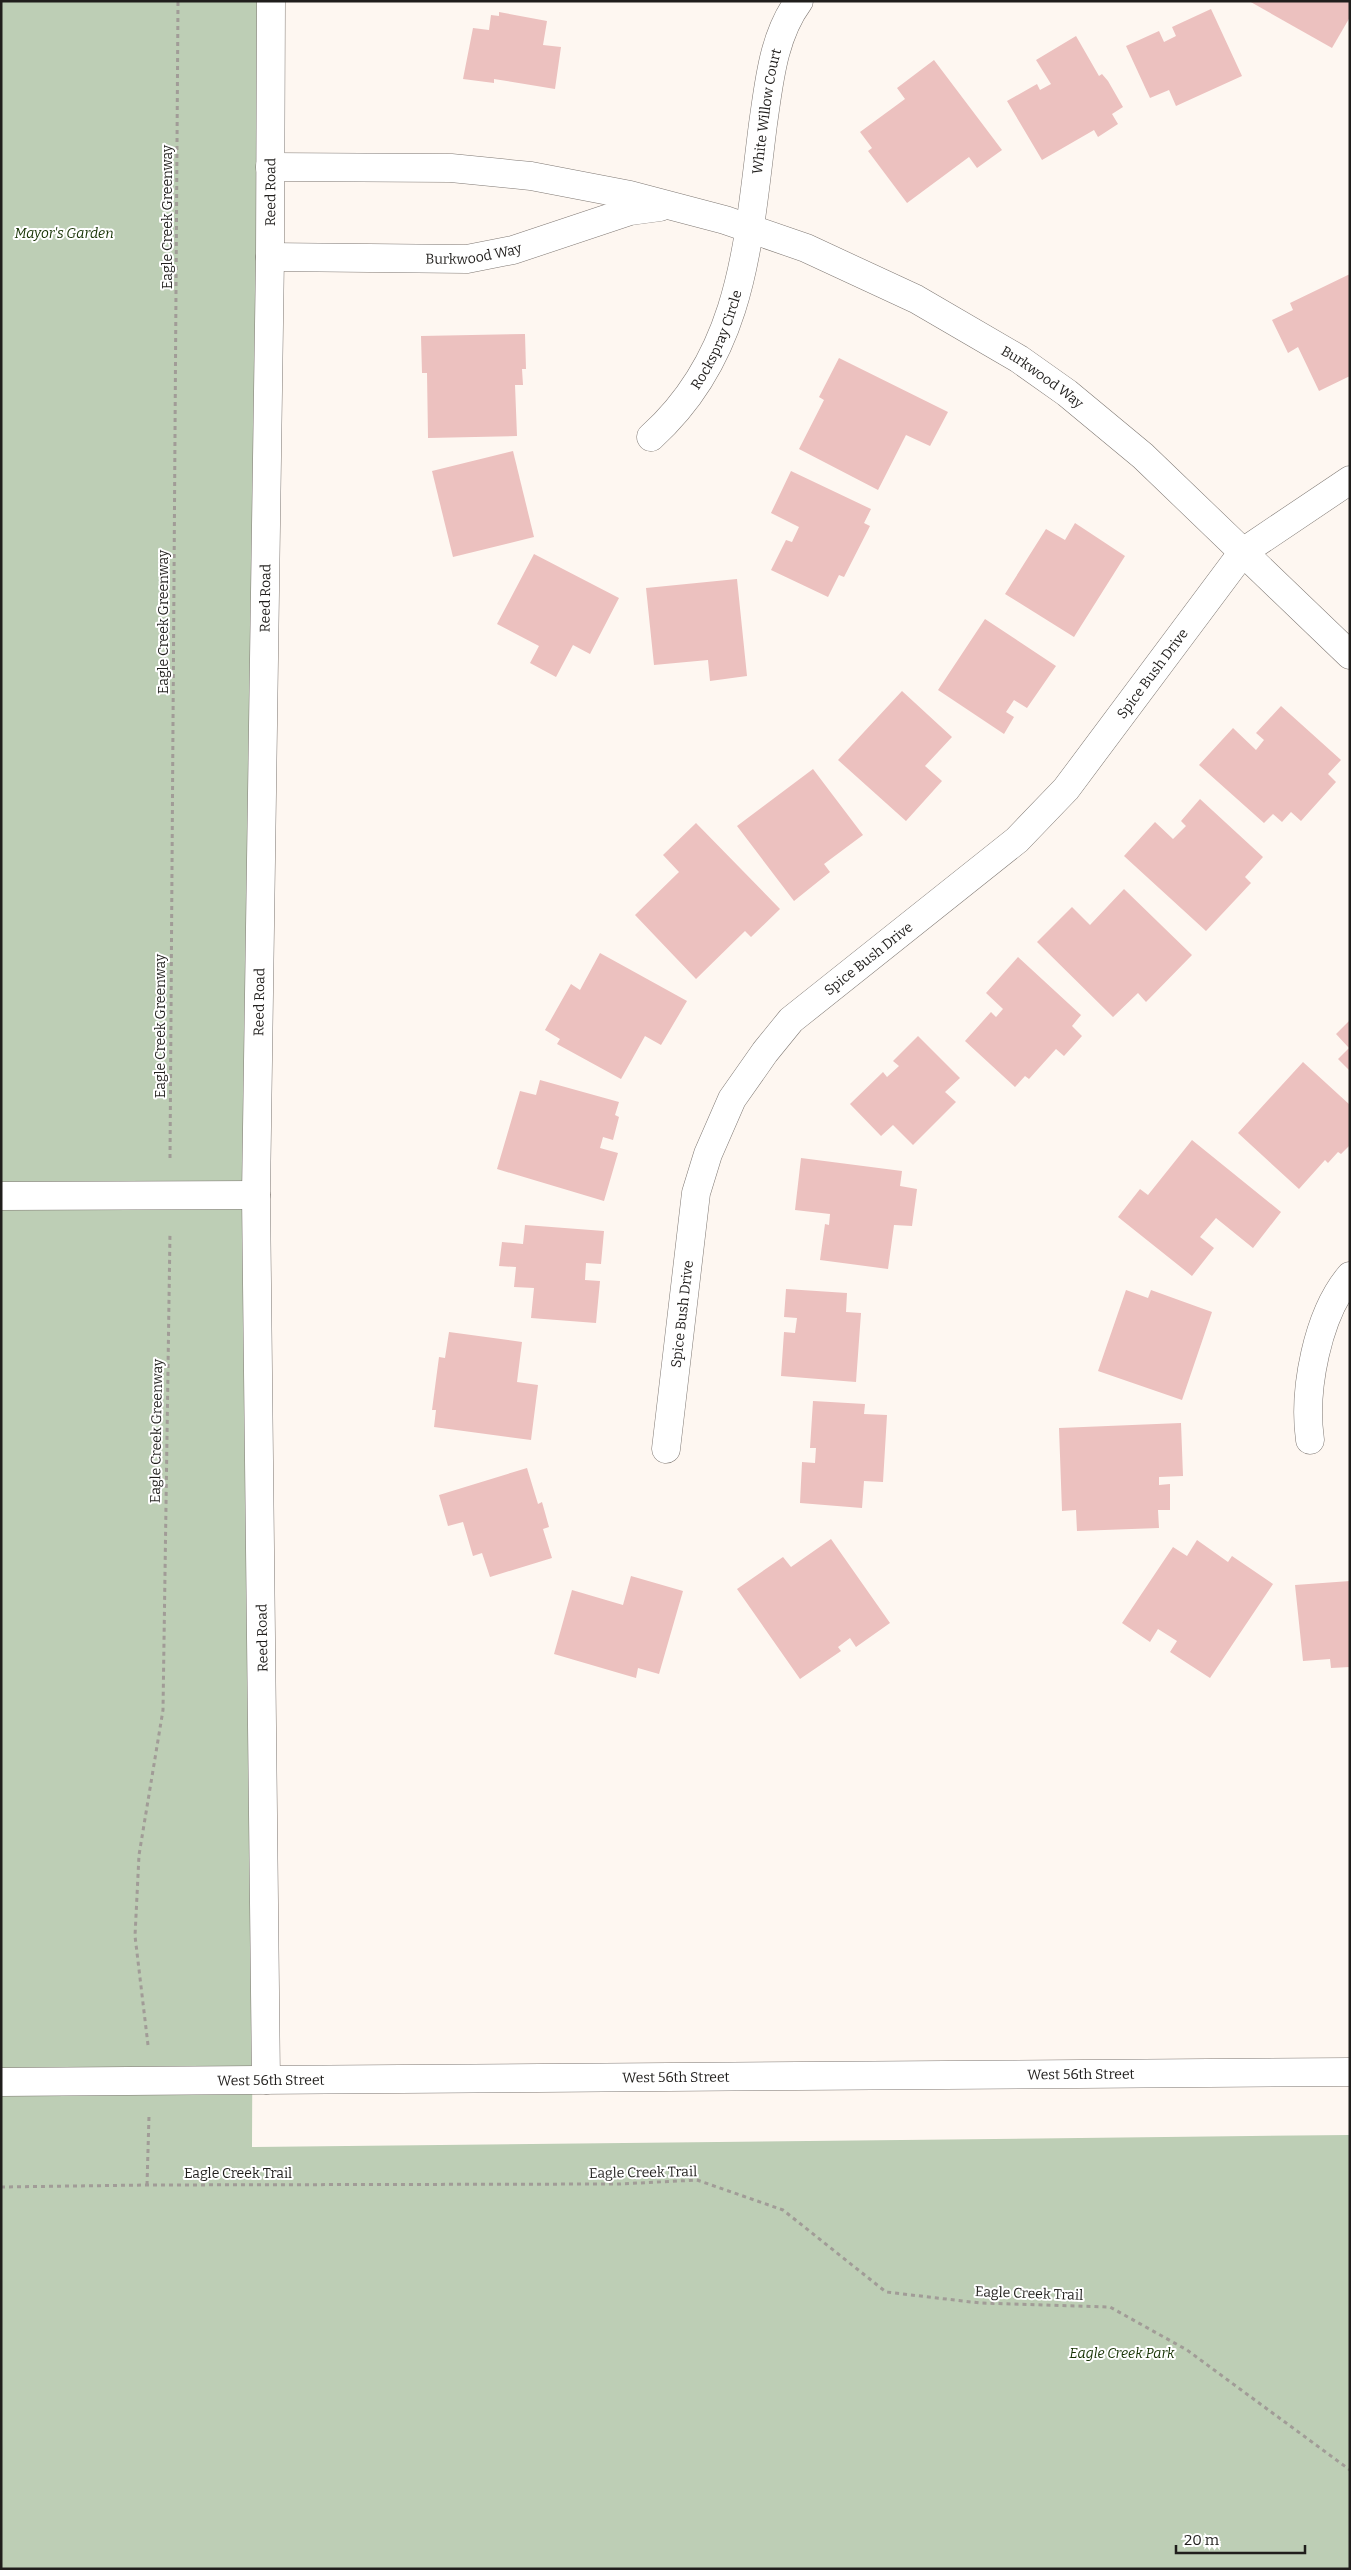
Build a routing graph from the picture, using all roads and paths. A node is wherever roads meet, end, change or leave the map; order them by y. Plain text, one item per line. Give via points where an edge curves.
1 (178, 1) edge
2 (271, 1) edge
3 (799, 1) edge
4 (270, 167) junction
5 (669, 206) junction
6 (750, 227) junction
7 (270, 257) junction
8 (651, 437) dead end
9 (1350, 480) edge
10 (1243, 552) junction
11 (1350, 655) edge
12 (256, 1195) junction
13 (1, 1196) edge
14 (170, 1196) junction
15 (1350, 1276) edge
16 (1310, 1440) dead end
17 (666, 1449) dead end
18 (148, 2049) dead end
19 (1350, 2072) edge
20 (266, 2080) junction
21 (1, 2082) edge
22 (148, 2126) dead end
23 (147, 2185) junction
24 (1, 2187) edge
25 (1350, 2470) edge

1 - 14 path, Eagle Creek Greenway
2 - 4 street, Reed Road
3 - 6 street, White Willow Court via 778,44 769,82
4 - 5 street, Burkwood Way via 451,168 531,176
4 - 7 street, Reed Road
5 - 6 street, Burkwood Way
5 - 7 street, Burkwood Way via 630,211 513,250 467,259
6 - 8 street, Rockspray Circle via 736,301 711,361 672,418
6 - 10 street, Burkwood Way via 806,248 916,299 1035,370 1114,430
7 - 12 street, Reed Road
9 - 10 street, Spice Bush Drive
10 - 11 street, Burkwood Way
10 - 17 street, Spice Bush Drive via 1066,789 1043,815 1017,840 792,1020 732,1100 708,1154 694,1202
12 - 14 street
12 - 20 street, Reed Road
13 - 14 street
14 - 18 path, Eagle Creek Greenway via 163,1710 139,1855 135,1936
15 - 16 street via 1332,1305 1315,1353 1309,1391
19 - 20 street, West 56th Street
20 - 21 street, West 56th Street
22 - 23 path
23 - 24 path, Eagle Creek Trail
23 - 25 path, Eagle Creek Trail via 620,2184 697,2180 783,2210 886,2292 980,2303 1110,2307 1187,2350

